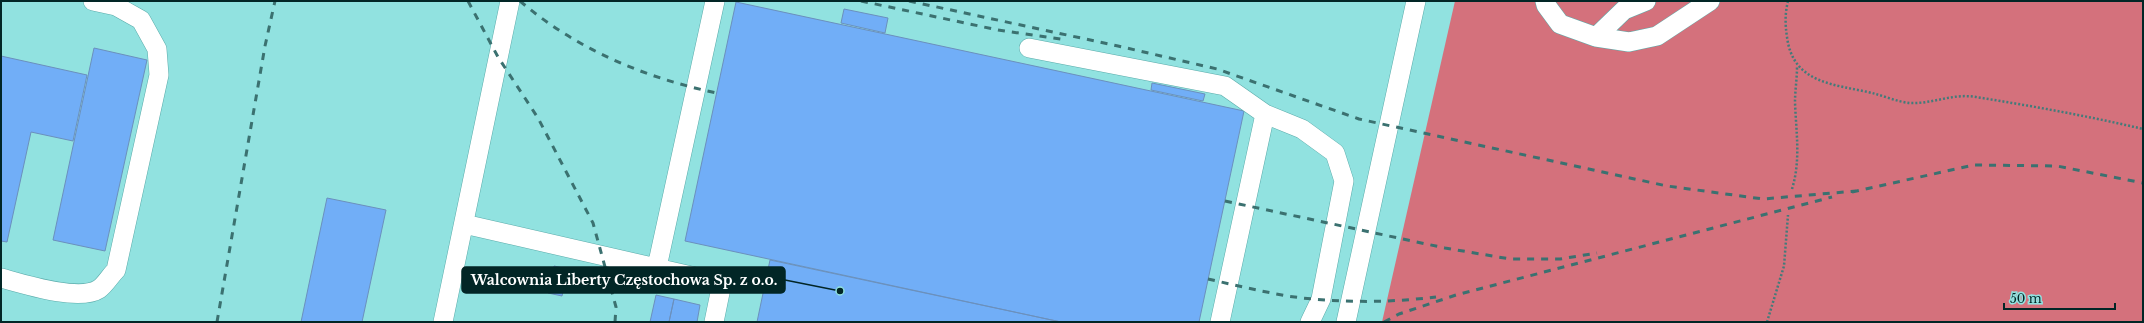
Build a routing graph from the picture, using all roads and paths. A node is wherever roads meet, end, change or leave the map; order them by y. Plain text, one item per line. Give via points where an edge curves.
1 (93, 1) edge
2 (510, 1) edge
3 (715, 1) edge
4 (1416, 1) edge
5 (1545, 1) edge
6 (1646, 1) edge
7 (1709, 1) edge
8 (1788, 1) edge
9 (1596, 37) junction
10 (1029, 48) dead end
11 (1797, 67) junction
12 (1265, 114) junction
13 (2143, 129) edge
14 (1792, 189) dead end
15 (1788, 215) dead end
16 (464, 224) junction
17 (657, 267) junction
18 (1, 278) edge
19 (443, 322) edge
20 (714, 322) edge
21 (1220, 322) edge
22 (1310, 322) edge
23 (1346, 322) edge
24 (1767, 322) edge

1 - 18 street via 116,6 141,20 157,49 159,75 116,270 98,289 76,294 45,290
2 - 16 street
3 - 17 street
4 - 23 street
5 - 9 street via 1560,24
6 - 9 street via 1624,10
7 - 9 street via 1657,36 1630,42
8 - 11 path via 1785,18 1788,47
10 - 12 street via 1225,86
11 - 13 path via 1806,74 1836,86 1908,103 1927,103 1947,97 1975,97
11 - 14 path via 1795,101 1798,155 1797,174
12 - 21 street
12 - 22 street via 1302,129 1335,153 1344,181 1321,299
15 - 24 path via 1784,266
16 - 17 street
16 - 19 street
17 - 20 street via 722,283

